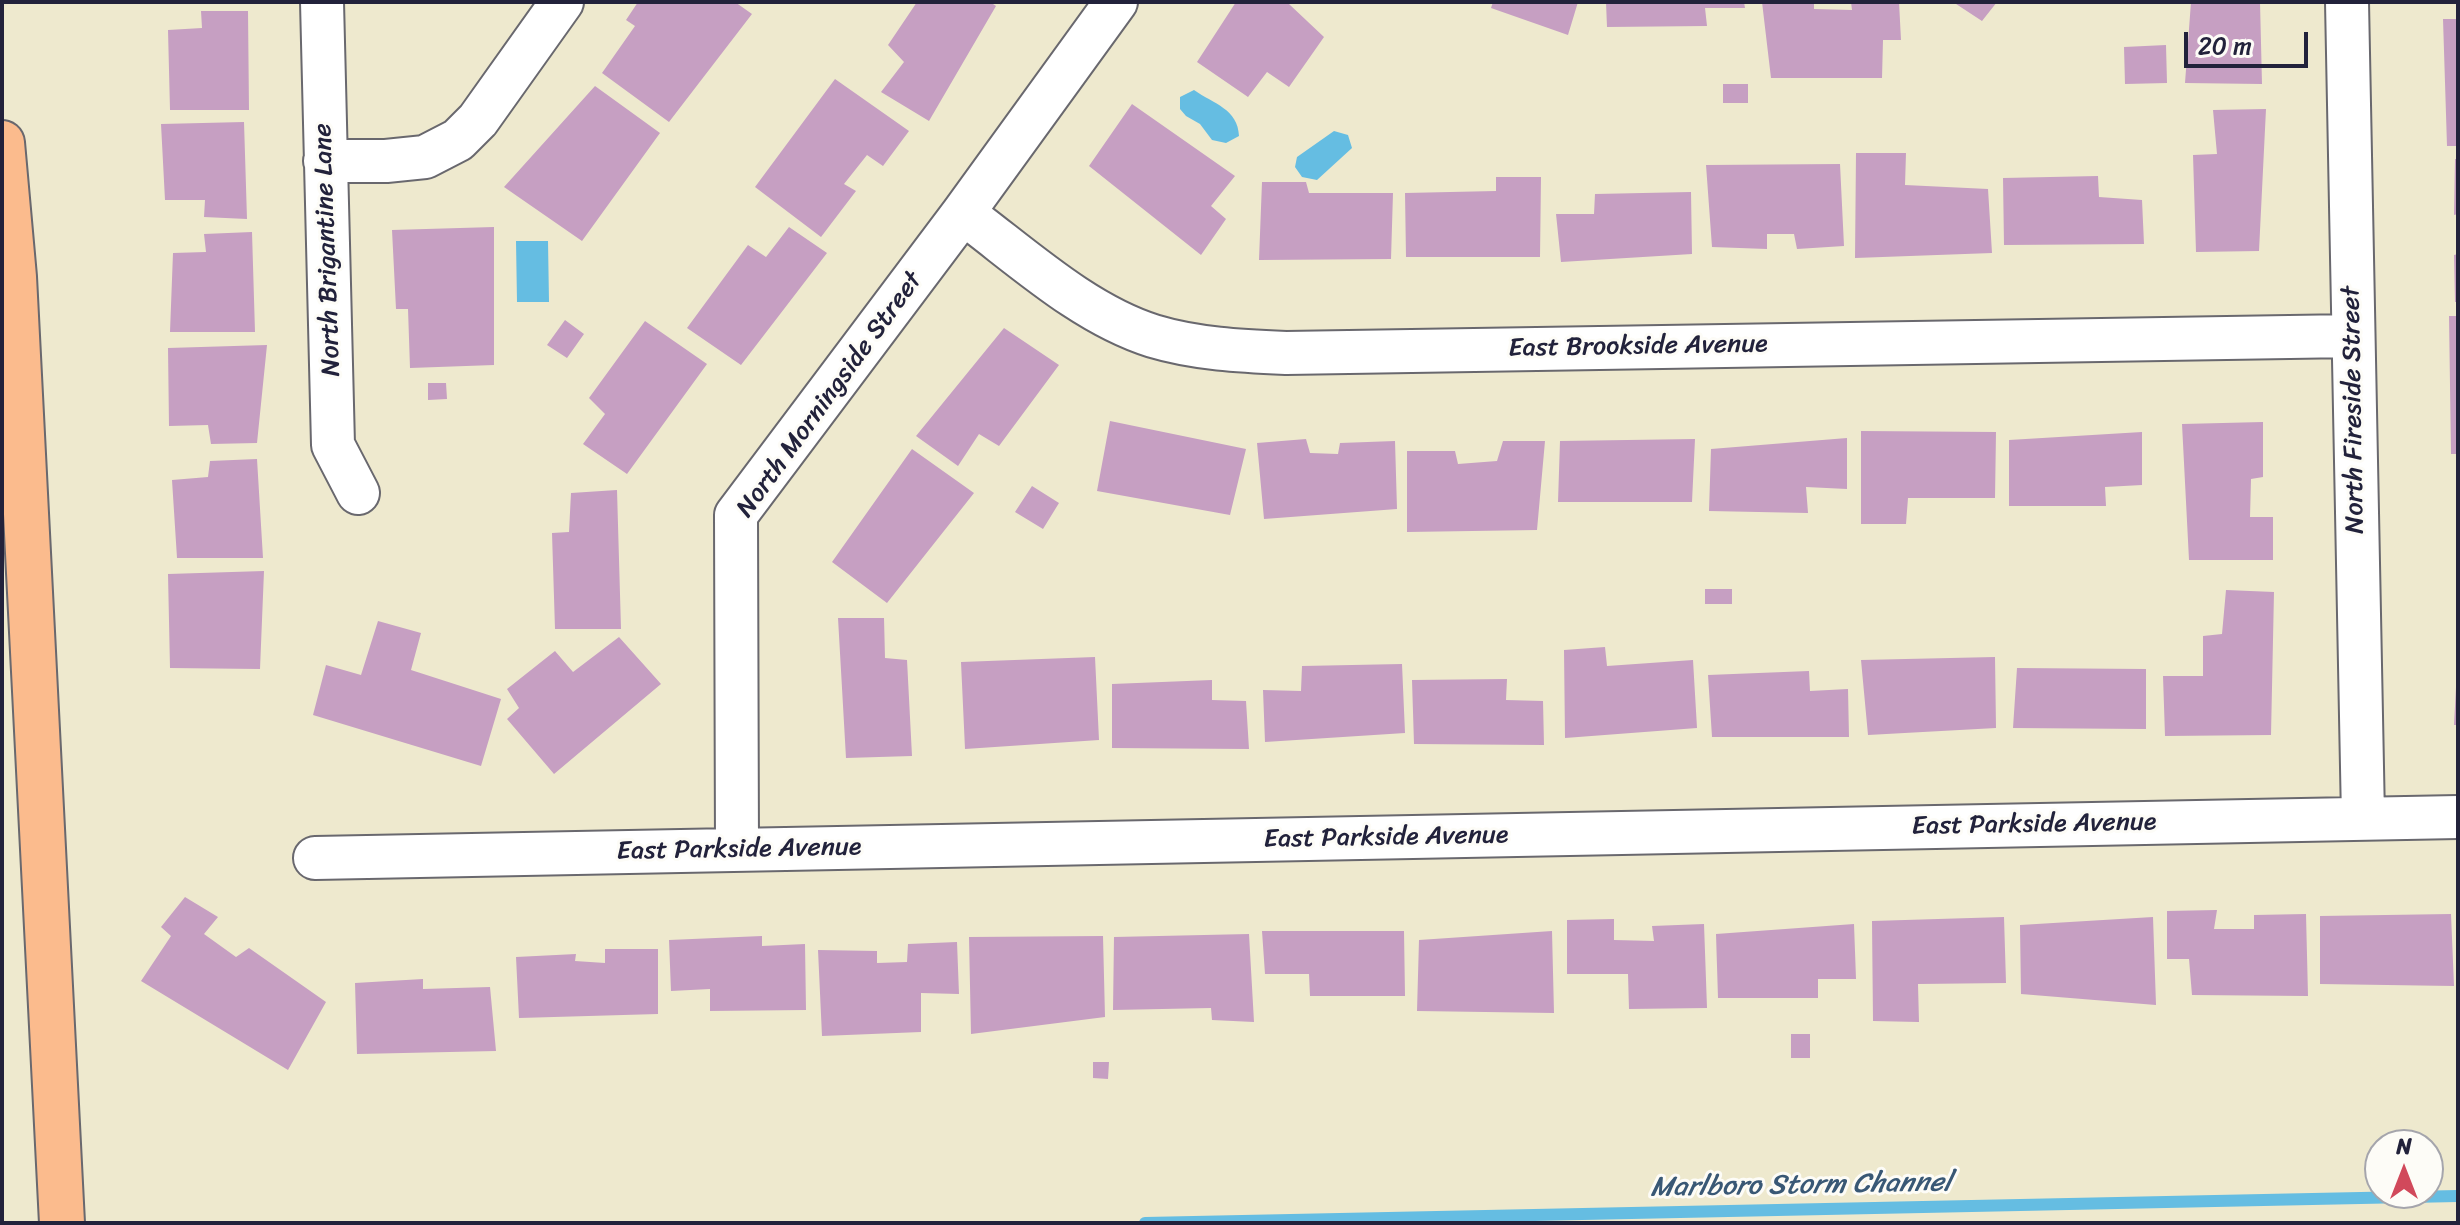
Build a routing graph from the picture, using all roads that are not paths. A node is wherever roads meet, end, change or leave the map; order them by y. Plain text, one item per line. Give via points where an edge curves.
1 (322, 2) edge
2 (562, 2) edge
3 (1116, 2) edge
4 (2347, 2) edge
5 (2, 143) edge
6 (325, 161) junction
7 (963, 213) junction
8 (2352, 336) junction
9 (358, 493) dead end
10 (2458, 817) edge
11 (2363, 818) junction
12 (737, 850) junction
13 (315, 858) dead end
14 (62, 1223) edge

1 - 6 street, North Brigantine Lane
2 - 6 street via 458,140 425,157
3 - 7 street, North Morningside Street
4 - 8 street, North Fireside Street
5 - 14 highway via 14,277
6 - 9 street, North Brigantine Lane via 333,445
7 - 8 street, East Brookside Avenue via 1092,309 1151,335 1211,349 1286,353
7 - 12 street, North Morningside Street via 736,515
8 - 11 street, North Fireside Street
10 - 11 street, East Parkside Avenue
11 - 12 street, East Parkside Avenue
12 - 13 street, East Parkside Avenue

